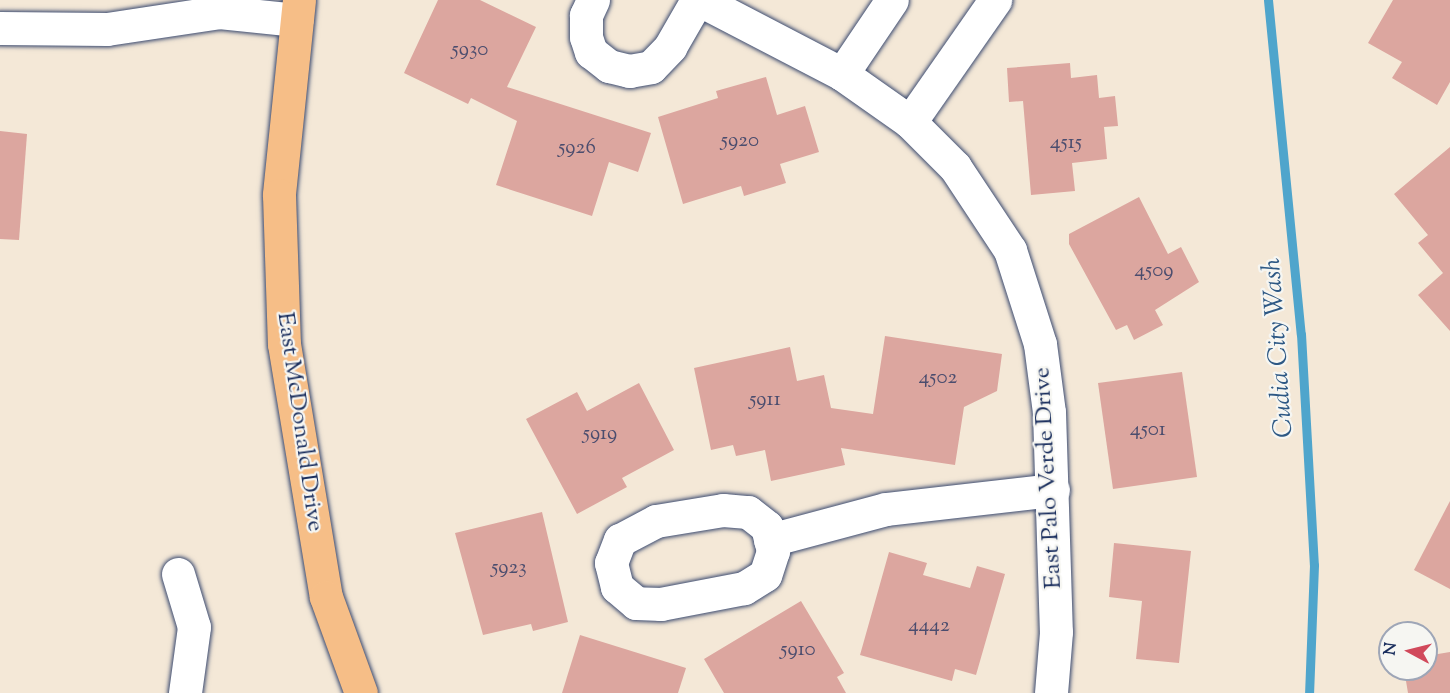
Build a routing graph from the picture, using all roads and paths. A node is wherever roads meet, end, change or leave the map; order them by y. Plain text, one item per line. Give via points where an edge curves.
1 (593, 0) edge
2 (699, 0) edge
3 (892, 0) edge
4 (995, 0) edge
5 (298, 10) edge
6 (0, 28) edge
7 (842, 74) junction
8 (910, 122) junction
9 (1053, 490) junction
10 (771, 540) junction
11 (178, 574) dead end
12 (186, 693) edge
13 (361, 693) edge
14 (1051, 693) edge

1 - 2 street via 586,15 591,52 609,66 630,71 651,67 670,47
2 - 7 street, East Palo Verde Drive
3 - 7 street
4 - 8 street
5 - 6 street via 219,12 106,29
5 - 13 main road, East McDonald Drive via 279,195 284,344 326,597
7 - 8 street, East Palo Verde Drive
8 - 9 street, East Palo Verde Drive via 955,167 1010,250 1040,344
9 - 10 street via 886,509
9 - 14 street, East Palo Verde Drive via 1056,632
10 - 10 street via 767,527 748,512 687,514 634,531 620,540 611,563 617,587 636,603 661,604 744,588 765,574 773,551
11 - 12 street via 194,627

